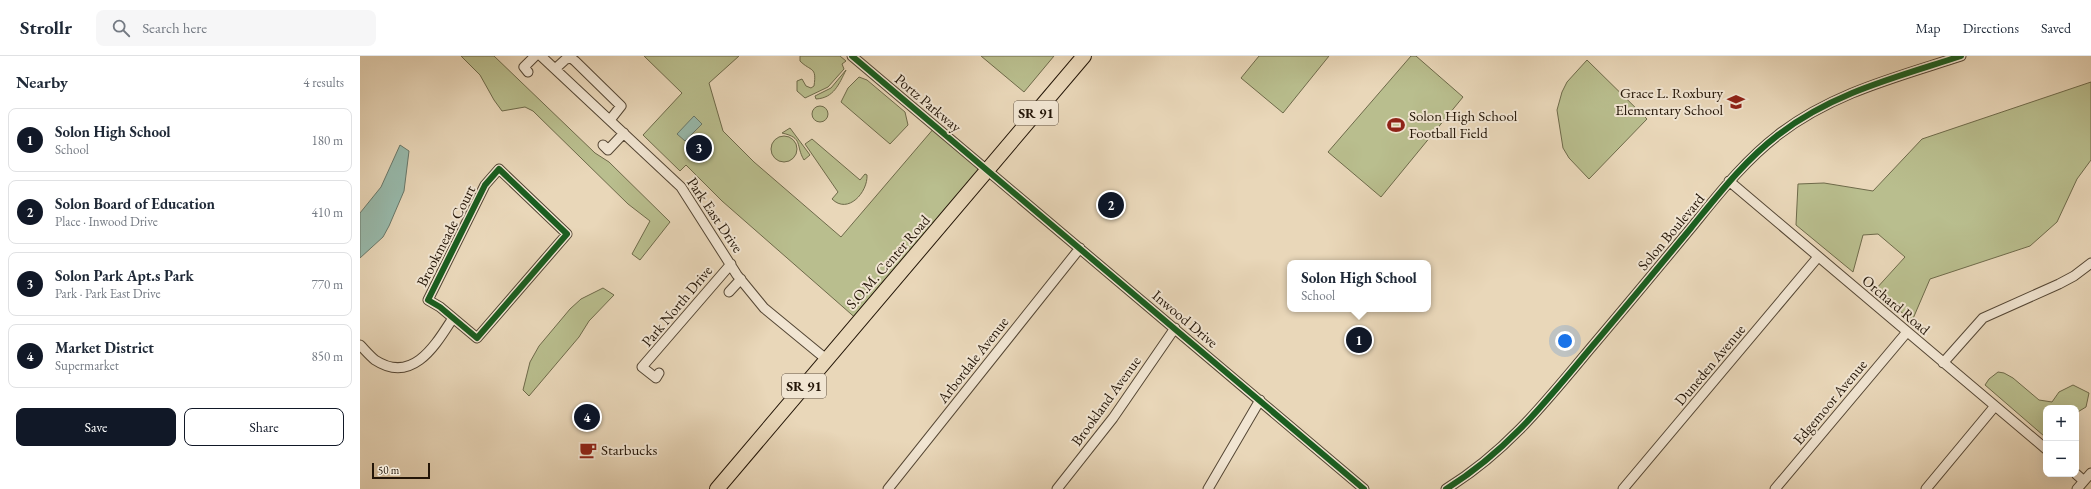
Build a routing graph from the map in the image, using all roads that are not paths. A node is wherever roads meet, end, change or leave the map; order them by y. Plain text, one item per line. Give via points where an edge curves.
1 (535, 56) edge
2 (542, 56) edge
3 (852, 56) edge
4 (1084, 56) edge
5 (1961, 56) edge
6 (555, 69) junction
7 (528, 72) dead end
8 (610, 120) junction
9 (624, 133) junction
10 (604, 145) dead end
11 (988, 171) junction
12 (1729, 181) junction
13 (1080, 248) junction
14 (1818, 258) junction
15 (2091, 263) edge
16 (730, 264) junction
17 (741, 279) junction
18 (729, 292) dead end
19 (453, 318) junction
20 (1175, 328) junction
21 (1907, 332) junction
22 (360, 345) edge
23 (826, 359) junction
24 (1943, 362) junction
25 (659, 373) dead end
26 (1260, 400) junction
27 (1995, 406) junction
28 (2043, 446) edge
29 (2091, 473) edge
30 (2079, 477) edge
31 (2084, 481) junction
32 (1362, 488) edge
33 (717, 489) edge
34 (888, 489) edge
35 (1057, 489) edge
36 (1208, 489) edge
37 (1446, 489) edge
38 (1623, 489) edge
39 (1775, 489) edge
40 (1926, 489) edge
41 (2077, 489) edge

1 - 7 street via 524,67
2 - 6 street, Park East Drive
3 - 11 street, Portz Parkway
4 - 11 main road, S.O.M. Center Road / SR 91
5 - 12 street, Solon Boulevard via 1851,92 1822,106 1767,143
6 - 8 street, Park East Drive
6 - 8 street via 566,59 571,58 575,61 621,106
8 - 9 street, Park East Drive
9 - 10 street via 608,150
9 - 16 street, Park East Drive via 680,187
11 - 13 street, Inwood Drive
11 - 23 main road, S.O.M. Center Road / SR 91
12 - 14 street, Orchard Road
12 - 37 street, Solon Boulevard via 1518,434 1494,455
13 - 20 street, Inwood Drive
13 - 34 street, Arbordale Avenue
14 - 21 street, Orchard Road
14 - 38 street, Duneden Avenue
15 - 24 street via 2059,284 1983,318
16 - 17 street, Park East Drive
16 - 25 street, Park North Drive via 642,367 656,378
17 - 18 street
17 - 23 street, Park East Drive via 764,308
19 - 19 street, Brookmeade Court via 428,300 486,185 499,169 567,234 476,338
19 - 22 street via 429,353 411,365 388,366 375,360
20 - 26 street, Inwood Drive
20 - 35 street, Brookland Avenue via 1113,418
21 - 24 street, Orchard Road
21 - 39 street, Edgemoor Avenue
23 - 33 main road, S.O.M. Center Road / SR 91
24 - 27 street, Orchard Road
26 - 32 street, Inwood Drive
26 - 36 street
27 - 28 street, Orchard Road
27 - 40 street
29 - 31 street
30 - 31 street
31 - 41 street

